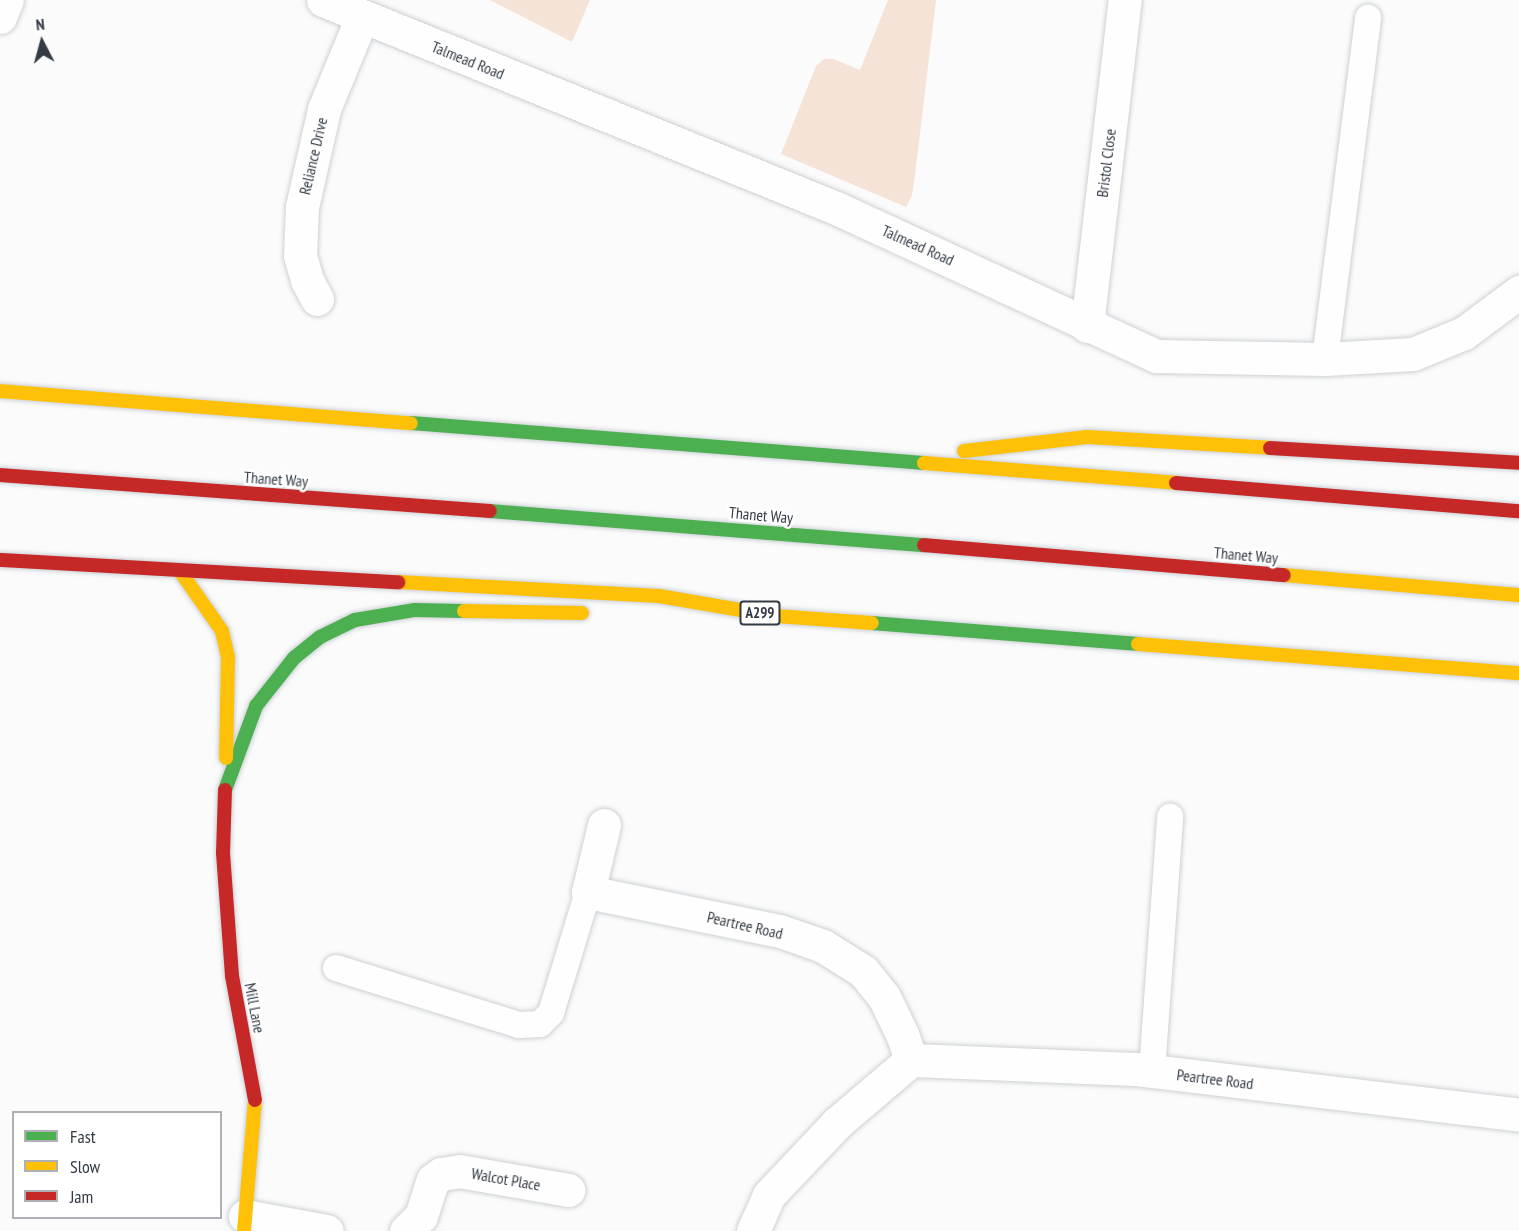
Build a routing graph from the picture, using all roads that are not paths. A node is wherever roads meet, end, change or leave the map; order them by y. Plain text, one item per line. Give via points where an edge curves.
1 (7, 0) edge
2 (323, 0) edge
3 (1125, 0) edge
4 (0, 17) edge
5 (362, 17) junction
6 (1368, 18) dead end
7 (1519, 292) edge
8 (317, 299) dead end
9 (1087, 326) junction
10 (1325, 359) junction
11 (0, 391) edge
12 (890, 460) junction
13 (1519, 462) edge
14 (0, 475) edge
15 (1519, 512) edge
16 (0, 560) edge
17 (180, 571) junction
18 (1519, 595) edge
19 (601, 613) dead end
20 (683, 614) dead end
21 (776, 616) junction
22 (1519, 673) edge
23 (225, 790) junction
24 (1170, 817) dead end
25 (604, 825) dead end
26 (588, 892) junction
27 (336, 968) dead end
28 (911, 1060) junction
29 (1152, 1071) junction
30 (1519, 1115) edge
31 (568, 1190) dead end
32 (244, 1223) edge
33 (327, 1231) edge
34 (406, 1231) edge
35 (753, 1231) edge

1 - 4 street
2 - 5 street, Talmead Road
3 - 9 street, Bristol Close
5 - 8 street, Reliance Drive via 324,109 302,207 300,255
5 - 9 street, Talmead Road via 836,208
6 - 10 lane
7 - 10 street, Talmead Road via 1464,333 1413,354
9 - 10 street, Talmead Road via 1157,356
11 - 12 main road
12 - 13 main road via 1087,437
12 - 15 main road
14 - 18 main road, Thanet Way via 657,523
16 - 17 main road, A299
17 - 21 main road, A299 via 659,596
17 - 23 main road, Mill Lane via 222,631 228,657
19 - 23 main road via 415,610 355,620 320,637 294,658 267,691 241,740
20 - 21 main road
21 - 22 main road, A299
23 - 32 main road, Mill Lane via 223,853 232,976 255,1101
24 - 29 lane
25 - 26 street
26 - 27 lane via 551,1013 540,1024 519,1025
26 - 28 street, Peartree Road via 780,931 823,946 863,971 884,997
28 - 29 street, Peartree Road
28 - 35 street via 837,1124 769,1195
29 - 30 street, Peartree Road
31 - 34 street, Walcot Place via 459,1171 441,1174 433,1180 421,1216
32 - 33 street

